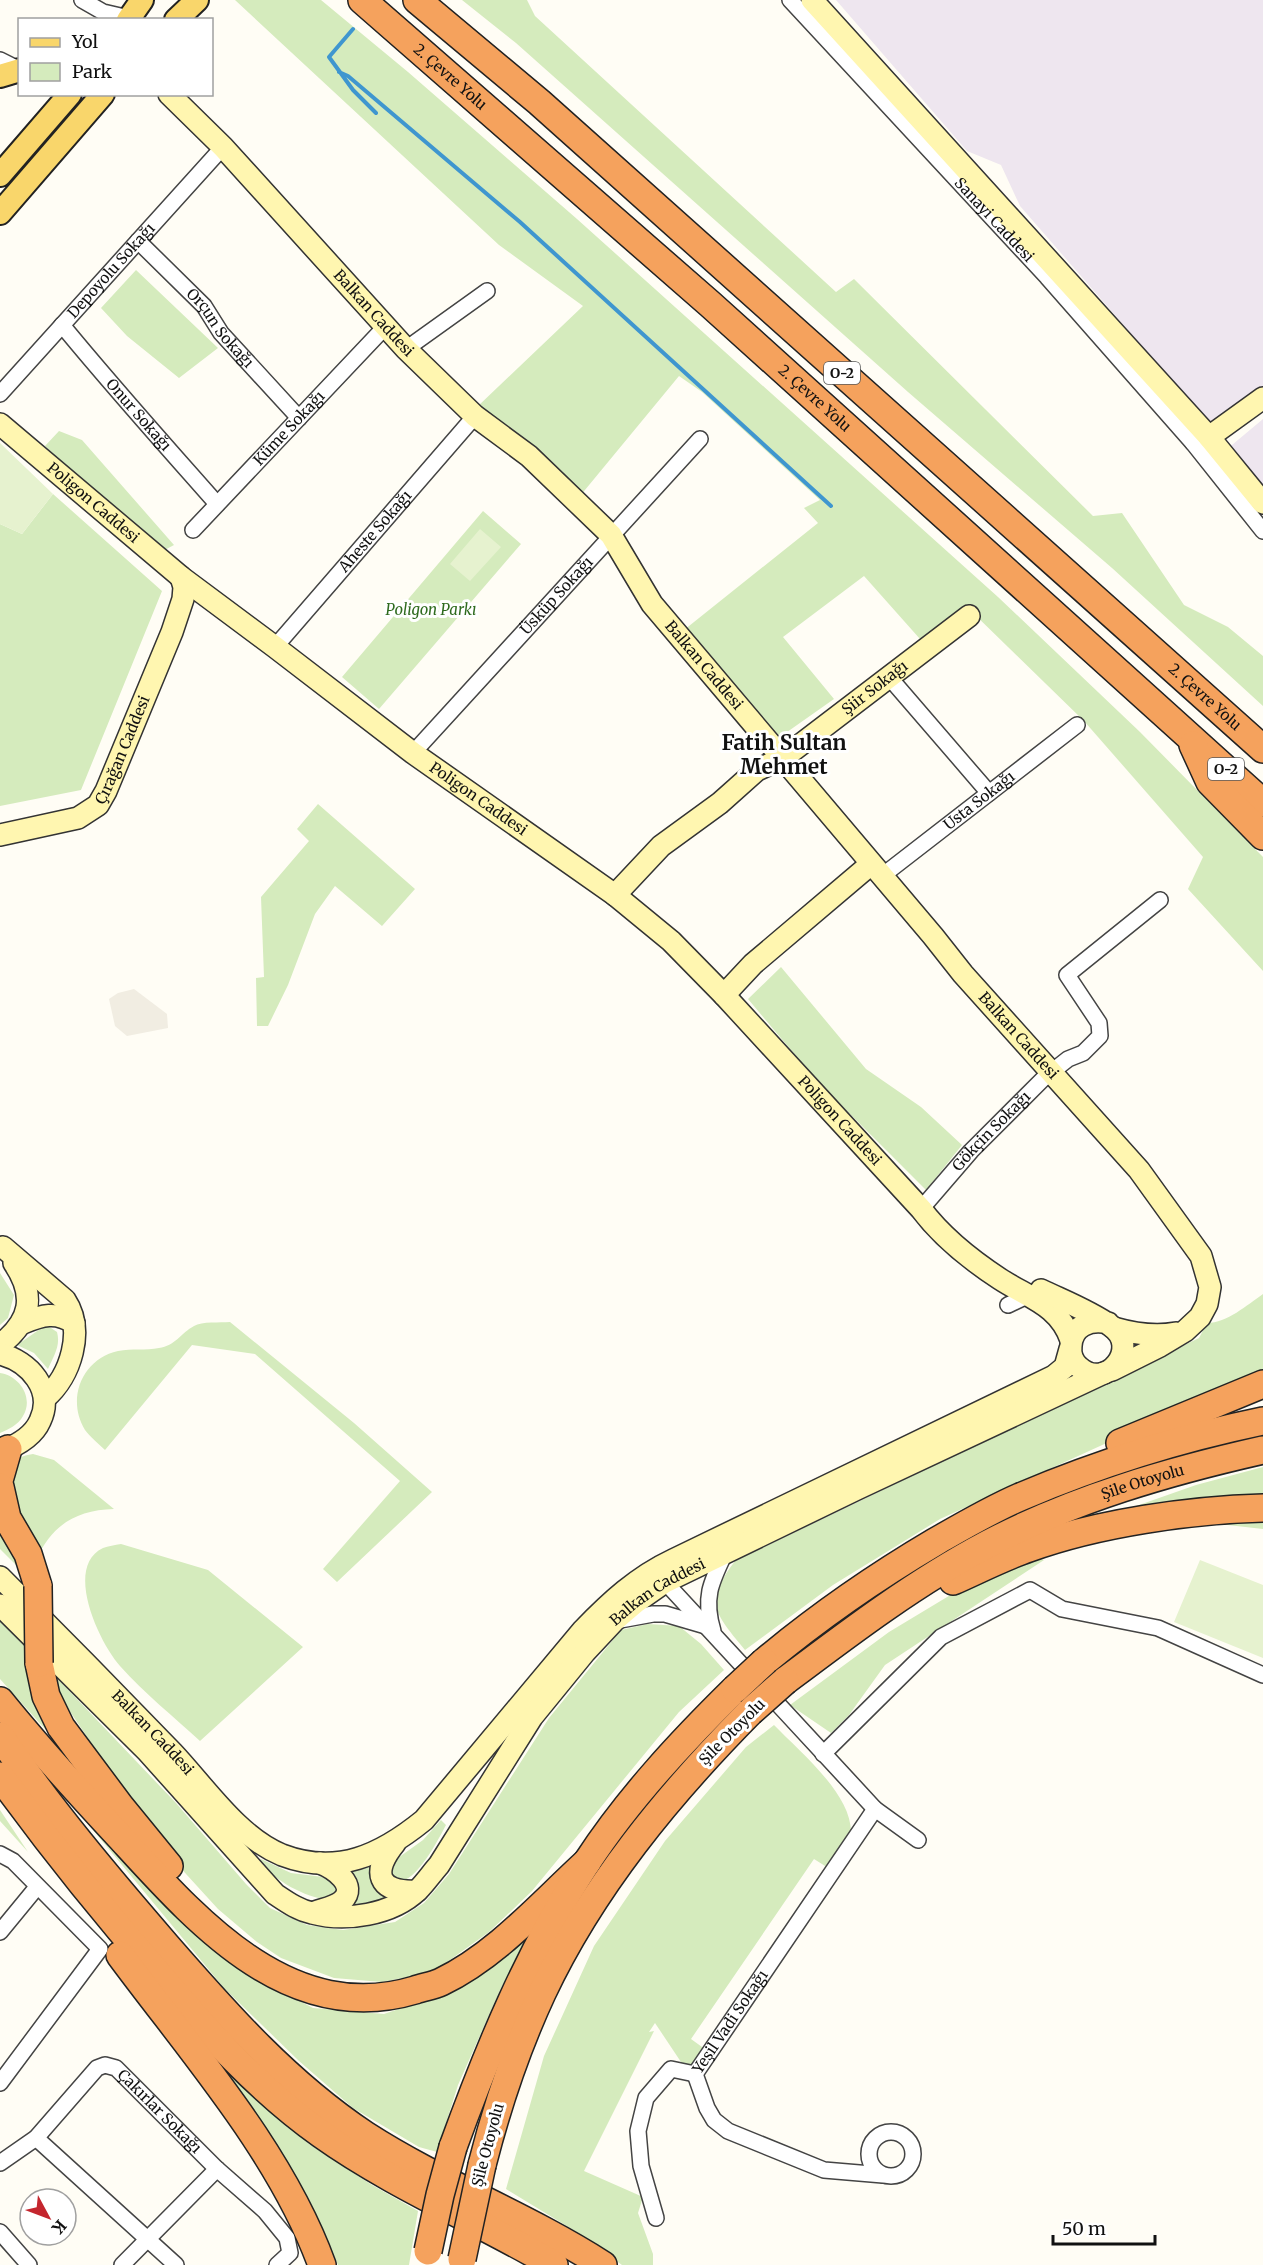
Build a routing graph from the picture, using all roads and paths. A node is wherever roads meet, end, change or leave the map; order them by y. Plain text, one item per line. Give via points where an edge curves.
1 (82, 0) edge
2 (142, 0) edge
3 (197, 0) edge
4 (362, 0) edge
5 (417, 0) edge
6 (790, 0) edge
7 (812, 0) edge
8 (124, 18) edge
9 (129, 18) edge
10 (178, 18) edge
11 (0, 60) edge
12 (18, 69) edge
13 (18, 71) edge
14 (0, 76) edge
15 (68, 96) edge
16 (101, 96) edge
17 (172, 96) edge
18 (223, 147) junction
19 (0, 176) edge
20 (0, 213) edge
21 (138, 241) junction
22 (487, 291) dead end
23 (62, 325) junction
24 (385, 327) junction
25 (406, 349) junction
26 (0, 393) edge
27 (1263, 398) edge
28 (475, 416) junction
29 (299, 418) junction
30 (0, 424) edge
31 (700, 439) dead end
32 (1201, 440) junction
33 (1263, 503) edge
34 (217, 504) junction
35 (193, 530) dead end
36 (1263, 531) edge
37 (611, 535) junction
38 (181, 577) junction
39 (221, 608) junction
40 (969, 616) dead end
41 (172, 632) junction
42 (275, 647) junction
43 (890, 677) junction
44 (1218, 708) junction
45 (1077, 725) dead end
46 (1263, 726) edge
47 (1189, 736) junction
48 (1263, 749) edge
49 (413, 753) junction
50 (783, 758) junction
51 (989, 793) junction
52 (1263, 803) edge
53 (0, 835) edge
54 (1263, 836) edge
55 (877, 870) junction
56 (615, 895) junction
57 (1160, 900) dead end
58 (724, 994) junction
59 (1059, 1066) junction
60 (921, 1209) junction
61 (2, 1245) edge
62 (1029, 1295) junction
63 (1008, 1305) dead end
64 (23, 1323) junction
65 (74, 1323) junction
66 (1111, 1325) junction
67 (1185, 1331) junction
68 (0, 1345) edge
69 (1071, 1345) junction
70 (0, 1354) edge
71 (1108, 1372) junction
72 (1263, 1384) edge
73 (45, 1398) junction
74 (1263, 1421) edge
75 (1263, 1450) edge
76 (4, 1451) edge
77 (0, 1477) edge
78 (0, 1487) edge
79 (1019, 1498) junction
80 (1263, 1508) edge
81 (725, 1553) junction
82 (660, 1575) junction
83 (0, 1577) edge
84 (0, 1605) edge
85 (870, 1618) junction
86 (614, 1621) junction
87 (710, 1630) junction
88 (1263, 1675) edge
89 (0, 1701) edge
90 (0, 1736) edge
91 (823, 1754) junction
92 (0, 1776) edge
93 (875, 1809) junction
94 (45, 1838) junction
95 (398, 1840) junction
96 (918, 1840) dead end
97 (0, 1854) edge
98 (587, 1862) junction
99 (320, 1863) junction
100 (37, 1887) junction
101 (417, 1892) junction
102 (312, 1913) junction
103 (0, 1932) edge
104 (245, 1957) junction
105 (695, 2074) junction
106 (0, 2083) edge
107 (36, 2138) junction
108 (0, 2163) edge
109 (217, 2169) junction
110 (883, 2175) dead end
111 (656, 2218) dead end
112 (0, 2232) edge
113 (148, 2240) junction
114 (5, 2247) edge
115 (427, 2258) edge
116 (462, 2263) edge
117 (29, 2265) edge
118 (122, 2265) edge
119 (176, 2265) edge
120 (278, 2265) edge
121 (322, 2265) edge
122 (554, 2265) edge
123 (603, 2265) edge

1 - 8 street
2 - 9 main road
3 - 10 main road
4 - 47 highway, 2. Çevre Yolu / O-2 via 710,304
5 - 44 highway, 2. Çevre Yolu / O-2 via 548,110
6 - 32 street, Sanayi Caddesi
7 - 32 street, Sanayi Caddesi
11 - 12 street
13 - 14 main road
15 - 19 main road
16 - 20 main road
17 - 18 street, Balkan Caddesi
18 - 21 street, Depoyolu Sokağı
18 - 24 street, Balkan Caddesi
21 - 23 street, Depoyolu Sokağı
21 - 29 street, Orçun Sokağı via 204,306 222,333
22 - 25 street
23 - 26 street, Depoyolu Sokağı
23 - 34 street, Onur Sokağı
24 - 25 street, Balkan Caddesi
24 - 29 street, Küme Sokağı
25 - 28 street, Balkan Caddesi
27 - 32 street
28 - 37 street, Balkan Caddesi via 530,456
28 - 42 street, Aheste Sokağı
29 - 34 street, Küme Sokağı
30 - 38 street, Poligon Caddesi
31 - 37 street, Üsküp Sokağı
32 - 33 street, Sanayi Caddesi
32 - 36 street, Sanayi Caddesi
34 - 35 street, Küme Sokağı
37 - 49 street, Üsküp Sokağı
37 - 50 street, Balkan Caddesi via 652,604
38 - 39 street, Poligon Caddesi
38 - 41 street, Çırağan Caddesi via 183,599
39 - 41 street, Çırağan Caddesi via 194,612
39 - 42 street, Poligon Caddesi
40 - 43 street, Şiir Sokağı
41 - 53 street, Çırağan Caddesi via 98,805 78,818
42 - 49 street, Poligon Caddesi
43 - 50 street, Şiir Sokağı
43 - 51 street
44 - 46 highway
44 - 48 highway, 2. Çevre Yolu / O-2
45 - 51 street, Usta Sokağı
47 - 52 highway, 2. Çevre Yolu / O-2
47 - 54 highway via 1210,782
49 - 56 street, Poligon Caddesi
50 - 55 street, Balkan Caddesi
50 - 56 street, Şiir Sokağı via 757,770 661,846
51 - 55 street, Usta Sokağı
55 - 58 street via 753,964
55 - 59 street, Balkan Caddesi via 963,974
56 - 58 street, Poligon Caddesi via 671,941
57 - 59 street, Gökçin Sokağı via 1067,975 1099,1023 1100,1036 1083,1053
58 - 60 street, Poligon Caddesi
59 - 60 street, Gökçin Sokağı via 971,1151
59 - 67 street, Balkan Caddesi via 1201,1256 1210,1287 1207,1304
60 - 62 street via 963,1251 1001,1280
60 - 66 street via 1008,1271
61 - 64 street via 26,1284
61 - 65 street via 65,1300
62 - 63 street
62 - 69 street via 1056,1314 1067,1328
64 - 65 street via 49,1314
64 - 68 street
65 - 73 street via 70,1360 57,1388
66 - 67 street via 1142,1334
66 - 69 street via 1090,1322 1082,1326
66 - 71 street via 1124,1349 1118,1364
67 - 71 street, Balkan Caddesi
69 - 71 street via 1072,1357 1082,1370 1096,1375
69 - 82 street, Balkan Caddesi via 1069,1360 1054,1376
70 - 73 street via 25,1365 35,1375
71 - 81 street, Balkan Caddesi
72 - 79 highway via 1105,1449
73 - 76 street via 34,1431
74 - 79 highway, Şile Otoyolu via 1155,1449
75 - 85 highway, Şile Otoyolu via 1125,1488 1038,1521 989,1543
76 - 77 highway
78 - 104 highway, bridge via 7,1518 28,1554 38,1586 39,1663 46,1696 61,1727 120,1806
79 - 98 highway, Şile Otoyolu, bridge via 971,1521 874,1579 764,1662 640,1790
80 - 85 highway via 1222,1509 1099,1528 1029,1548
81 - 82 street, Balkan Caddesi
81 - 87 street via 708,1595
82 - 86 street, Balkan Caddesi
82 - 87 street
82 - 95 street, Balkan Caddesi via 620,1594 583,1630 424,1820
83 - 99 street, Balkan Caddesi via 252,1838 282,1855
84 - 102 street, Balkan Caddesi via 147,1751 275,1894
85 - 116 highway, Şile Otoyolu, bridge via 785,1681 690,1775 614,1870 569,1941 523,2035 506,2081 482,2165
86 - 87 street via 665,1614
86 - 101 street, Balkan Caddesi via 532,1717 439,1865
87 - 91 street
88 - 91 street via 1158,1628 1062,1609 1030,1590 941,1637
89 - 104 highway via 171,1893
90 - 123 highway via 95,1862 220,2007 298,2085 398,2155
91 - 93 street
92 - 94 highway
93 - 96 street
93 - 105 street, Yeşil Vadi Sokağı
94 - 121 highway via 79,1900 264,2153 298,2209
94 - 122 highway via 177,1997 285,2106 395,2182
95 - 99 street via 363,1858
95 - 101 street via 384,1858 380,1868 382,1879 401,1892
97 - 100 street via 13,1861
98 - 104 highway via 472,1964 439,1983 393,1997 356,1998 323,1993 269,1972
98 - 115 highway, Şile Otoyolu, bridge via 545,1933 496,2033 453,2147
99 - 102 street via 344,1878 346,1895 341,1902
100 - 103 street
100 - 106 street via 100,1949
101 - 102 street, Balkan Caddesi via 380,1911 345,1916
105 - 110 street, Yeşil Vadi Sokağı via 707,2108 728,2131 824,2170
105 - 111 street via 671,2069 646,2098 638,2131 641,2166
107 - 108 street, Çakırlar Sokağı
107 - 109 street, Çakırlar Sokağı via 97,2068 105,2065 116,2068
107 - 113 street
109 - 113 street
109 - 120 street, Çakırlar Sokağı via 266,2211 287,2238 290,2253
112 - 114 street
113 - 118 street
113 - 119 street
114 - 117 street

